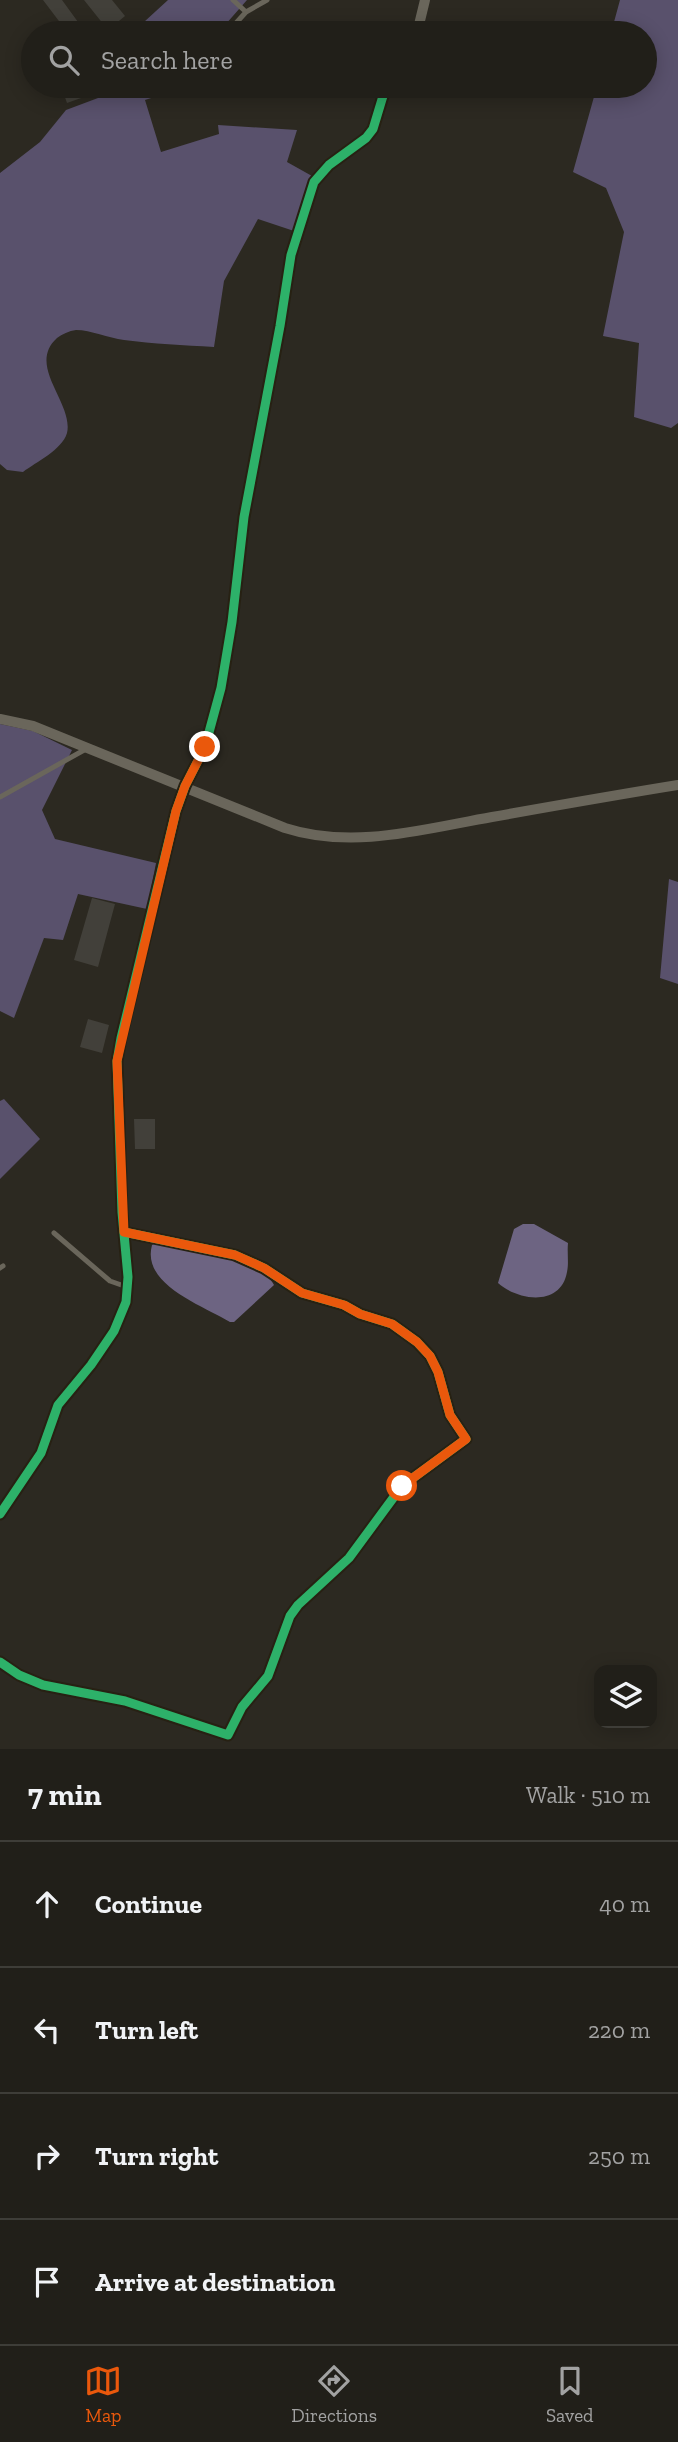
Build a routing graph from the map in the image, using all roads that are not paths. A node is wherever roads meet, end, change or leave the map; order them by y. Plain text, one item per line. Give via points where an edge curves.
1 (233, 0) edge
2 (267, 0) edge
3 (425, 0) edge
4 (246, 12) junction
5 (238, 21) edge
6 (420, 21) edge
7 (383, 98) edge
8 (0, 719) edge
9 (87, 748) junction
10 (678, 785) edge
11 (185, 786) junction
12 (0, 797) edge
13 (124, 1232) junction
14 (54, 1233) dead end
15 (127, 1287) junction
16 (1, 1510) edge
17 (0, 1662) edge

1 - 4 lane
2 - 4 lane
3 - 6 street
4 - 5 lane
7 - 11 street via 373,130 314,182 291,255 244,517 225,666 205,747
8 - 9 street via 33,726
9 - 11 street
9 - 12 lane
10 - 11 street via 405,833 344,839 285,828
11 - 13 street via 117,1061
13 - 15 street
13 - 17 street via 235,1255 302,1293 392,1324 430,1356 450,1415 466,1439 402,1486 349,1558 298,1605 268,1676 242,1707 228,1735 125,1701 43,1685
14 - 15 lane via 110,1281
15 - 16 street via 114,1331 58,1405 41,1453

